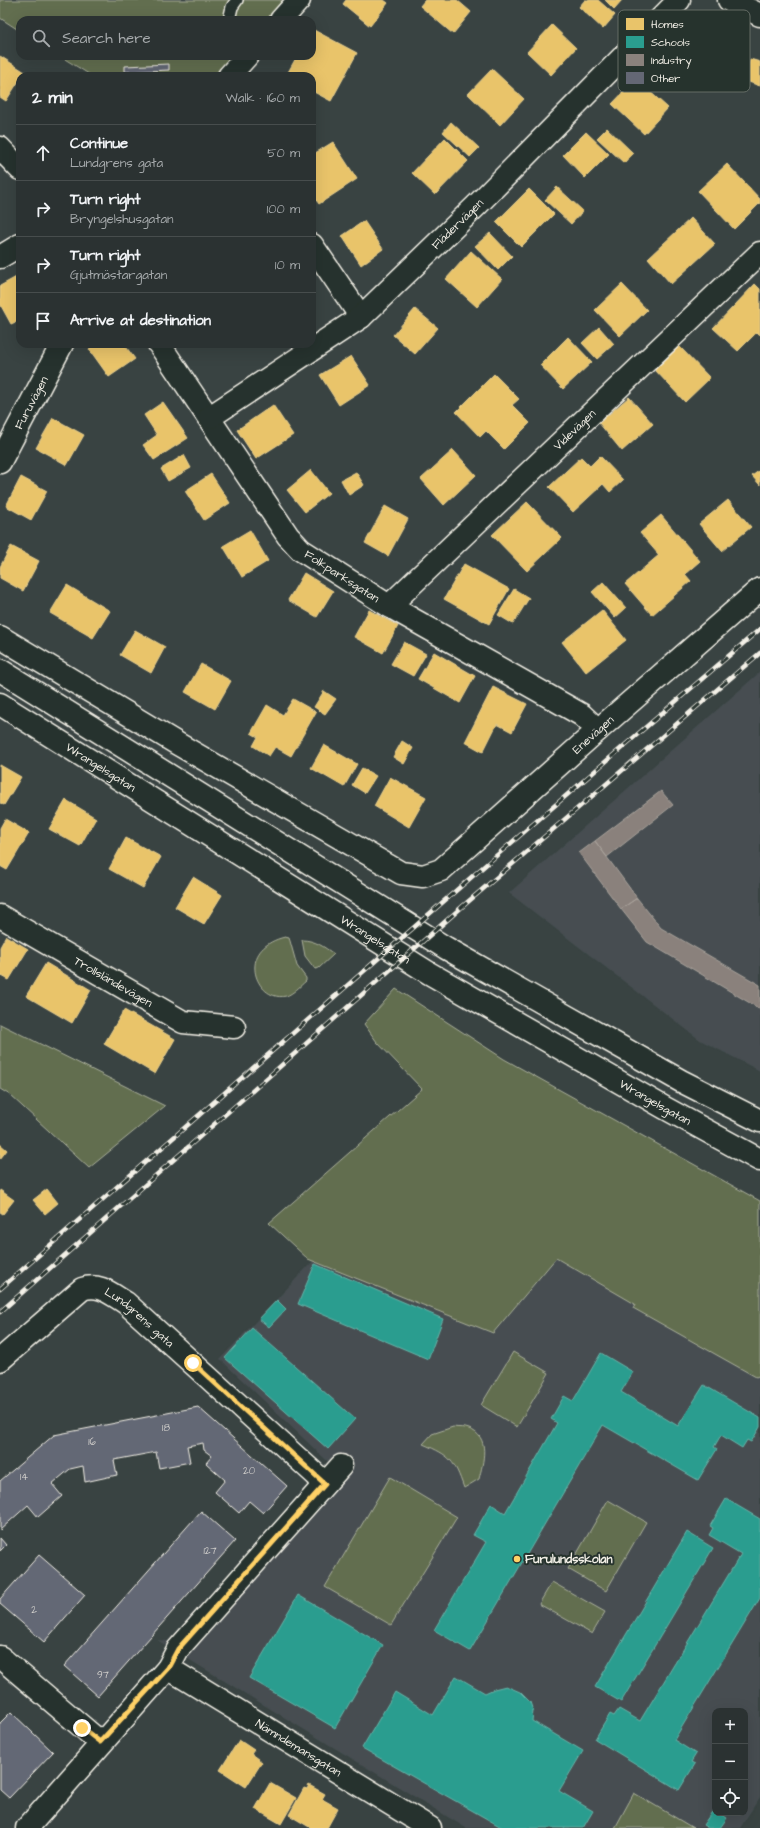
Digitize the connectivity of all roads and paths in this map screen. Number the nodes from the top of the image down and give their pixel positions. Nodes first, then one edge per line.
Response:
1 (237, 0) edge
2 (299, 0) edge
3 (679, 0) edge
4 (729, 0) edge
5 (669, 10) edge
6 (748, 10) edge
7 (750, 11) edge
8 (231, 16) edge
9 (285, 16) edge
10 (760, 16) edge
11 (244, 60) edge
12 (618, 62) edge
13 (233, 72) edge
14 (0, 148) edge
15 (16, 165) edge
16 (16, 247) edge
17 (316, 251) edge
18 (760, 253) edge
19 (0, 257) edge
20 (361, 317) junction
21 (316, 347) edge
22 (60, 348) edge
23 (162, 348) edge
24 (314, 348) edge
25 (210, 417) junction
26 (0, 462) edge
27 (760, 589) edge
28 (389, 606) junction
29 (0, 637) edge
30 (0, 670) edge
31 (0, 704) edge
32 (598, 730) junction
33 (0, 916) edge
34 (234, 1027) dead end
35 (760, 1121) edge
36 (760, 1160) edge
37 (0, 1360) edge
38 (340, 1466) dead end
39 (325, 1484) junction
40 (0, 1657) edge
41 (168, 1668) junction
42 (100, 1742) junction
43 (27, 1828) edge
44 (430, 1828) edge

1 - 8 lane
2 - 9 street
3 - 5 street, Flädervägen
4 - 6 street
7 - 10 street
11 - 13 street
12 - 20 street, Flädervägen
14 - 15 street
16 - 19 street
17 - 20 street
18 - 28 street, Videvägen
20 - 21 street, Flädervägen
22 - 26 street, Furuvägen
23 - 25 street, Folkparksgatan
24 - 25 street, Flädervägen
25 - 28 street, Folkparksgatan
27 - 32 street, Enevägen
28 - 32 street, Folkparksgatan
29 - 32 street, Enevägen
30 - 35 street
31 - 36 street, Wrangelsgatan
33 - 34 street, Trollsländevägen
37 - 39 street, Lundgrens gata
38 - 39 street
39 - 41 street
40 - 42 street
41 - 42 street
41 - 44 street, Nämndemansgatan
42 - 43 street

